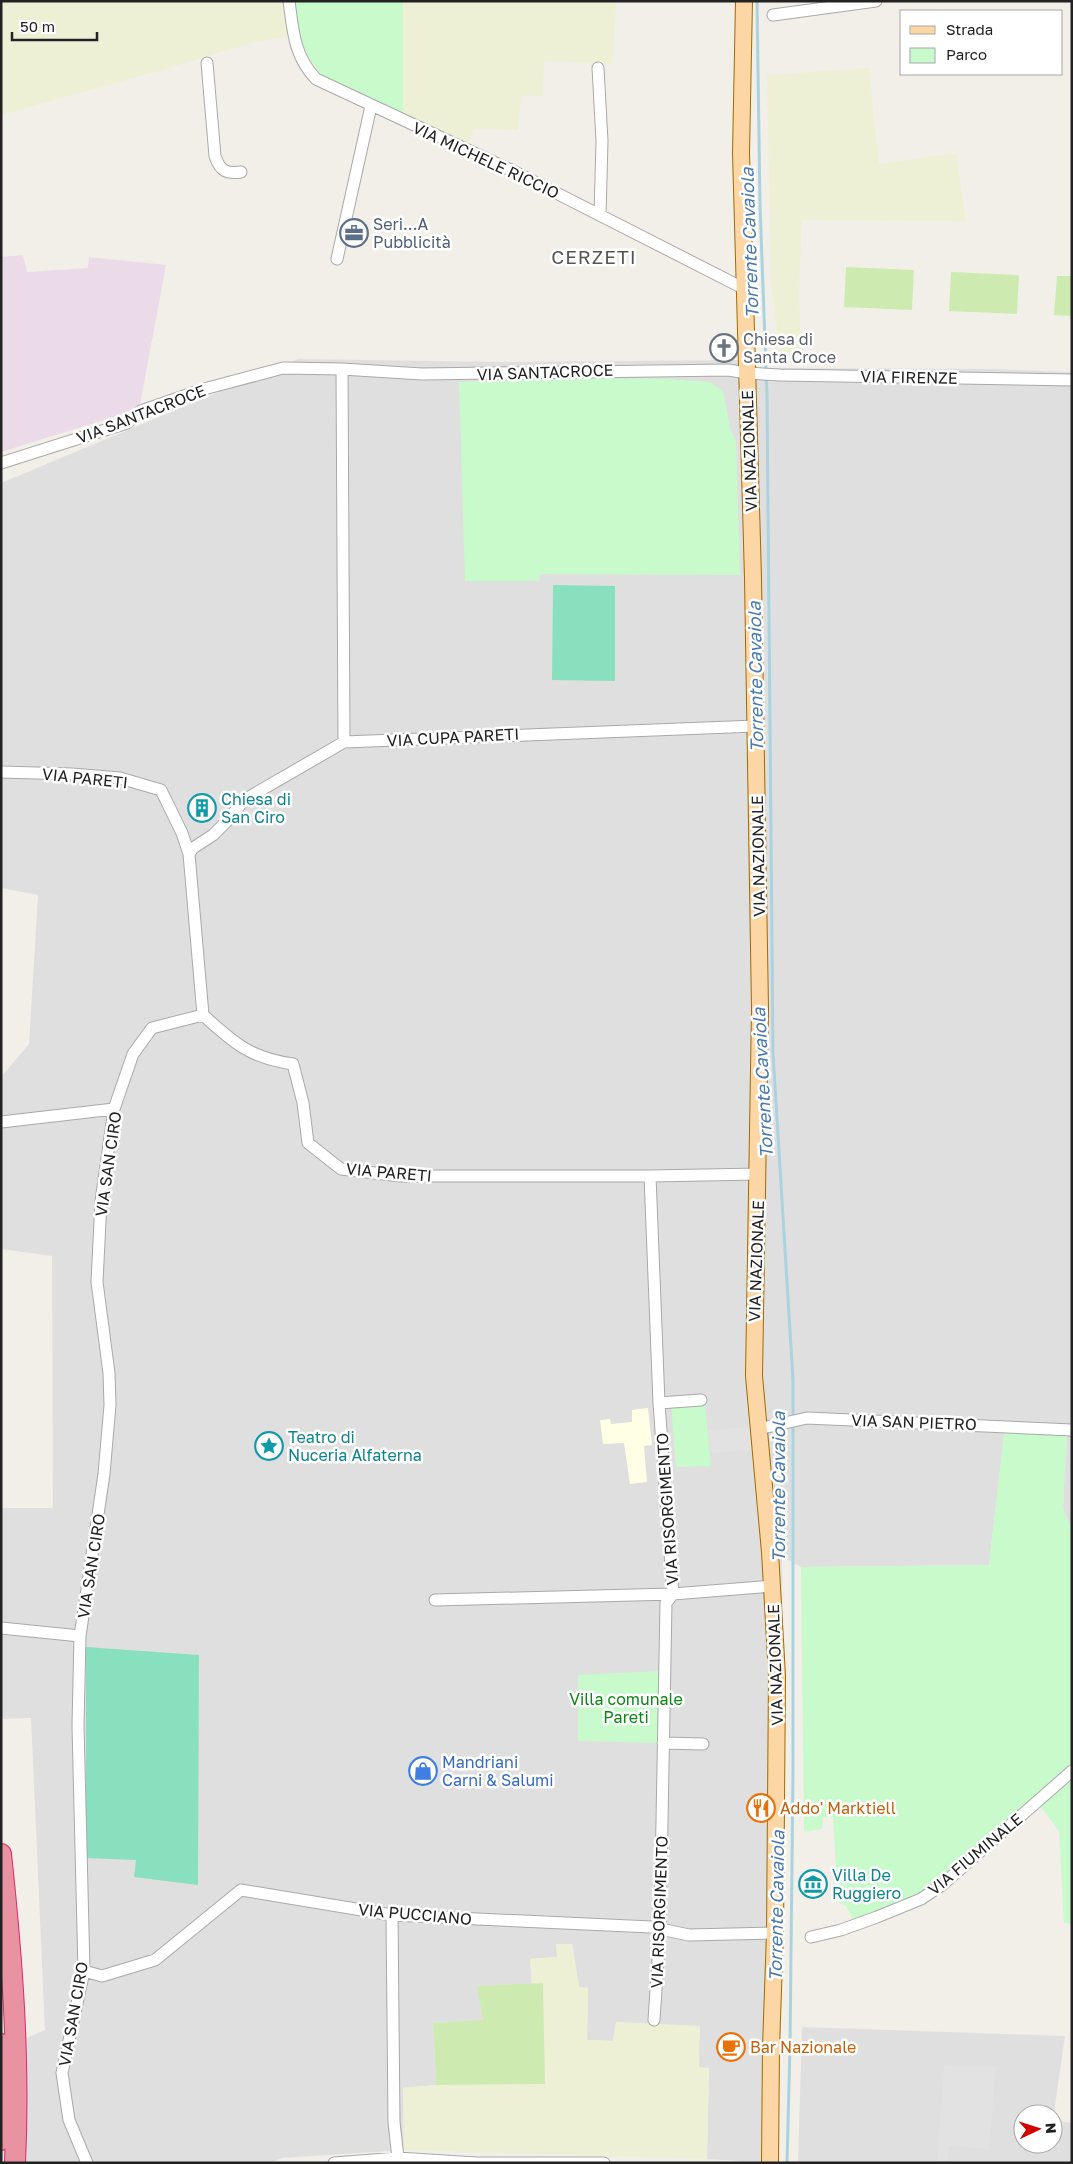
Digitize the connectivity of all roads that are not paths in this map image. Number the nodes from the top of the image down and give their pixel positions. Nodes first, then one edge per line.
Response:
1 (289, 1) edge
2 (744, 1) edge
3 (876, 1) edge
4 (772, 15) dead end
5 (207, 63) dead end
6 (598, 68) dead end
7 (371, 106) junction
8 (241, 172) dead end
9 (600, 215) junction
10 (337, 259) dead end
11 (744, 288) junction
12 (342, 369) junction
13 (749, 369) junction
14 (1072, 380) edge
15 (1, 463) edge
16 (756, 726) junction
17 (344, 742) junction
18 (1, 772) edge
19 (189, 854) junction
20 (204, 1015) junction
21 (114, 1109) junction
22 (1, 1122) edge
23 (758, 1174) junction
24 (650, 1176) junction
25 (701, 1400) dead end
26 (659, 1403) junction
27 (758, 1429) junction
28 (1072, 1430) edge
29 (772, 1586) junction
30 (673, 1594) junction
31 (435, 1600) dead end
32 (1, 1628) edge
33 (80, 1636) junction
34 (663, 1743) junction
35 (703, 1744) dead end
36 (1072, 1771) edge
37 (1, 1854) edge
38 (392, 1915) junction
39 (660, 1930) junction
40 (775, 1933) junction
41 (811, 1937) dead end
42 (84, 1971) junction
43 (654, 2020) dead end
44 (1, 2044) edge
45 (1, 2140) edge
46 (398, 2158) junction
47 (15, 2163) edge
48 (87, 2163) edge
49 (334, 2163) edge
50 (604, 2163) edge
51 (770, 2163) edge

1 - 7 street, VIA MICHELE RICCIO
2 - 11 main road, VIA NAZIONALE
3 - 4 street
5 - 8 street
6 - 9 street
7 - 9 street, VIA MICHELE RICCIO
7 - 10 street
9 - 11 street, VIA MICHELE RICCIO
11 - 13 main road, VIA NAZIONALE
12 - 13 street, VIA SANTACROCE
12 - 15 street, VIA SANTACROCE
12 - 17 street
13 - 14 street, VIA FIRENZE
13 - 16 main road, VIA NAZIONALE
16 - 17 street, VIA CUPA PARETI
16 - 23 main road, VIA NAZIONALE
17 - 19 street, VIA CUPA PARETI
18 - 19 street, VIA PARETI
19 - 20 street, VIA PARETI
20 - 21 street, VIA SAN CIRO
20 - 24 street, VIA PARETI
21 - 22 street
21 - 33 street, VIA SAN CIRO
23 - 24 street, VIA PARETI
23 - 27 main road, VIA NAZIONALE
24 - 26 street, VIA RISORGIMENTO
25 - 26 street
26 - 30 street, VIA RISORGIMENTO
27 - 28 street, VIA SAN PIETRO
27 - 29 main road, VIA NAZIONALE
29 - 30 street
29 - 40 main road, VIA NAZIONALE
30 - 31 street
30 - 34 street, VIA RISORGIMENTO
32 - 33 street
33 - 42 street, VIA SAN CIRO
34 - 35 street
34 - 39 street, VIA RISORGIMENTO
36 - 41 street, VIA FIUMINALE
37 - 47 highway
38 - 39 street, VIA PUCCIANO
38 - 42 street, VIA PUCCIANO
38 - 46 street
39 - 40 street, VIA PUCCIANO
39 - 43 street, VIA RISORGIMENTO
40 - 51 main road, VIA NAZIONALE
42 - 48 street, VIA SAN CIRO
44 - 45 highway
46 - 49 street
46 - 50 street

